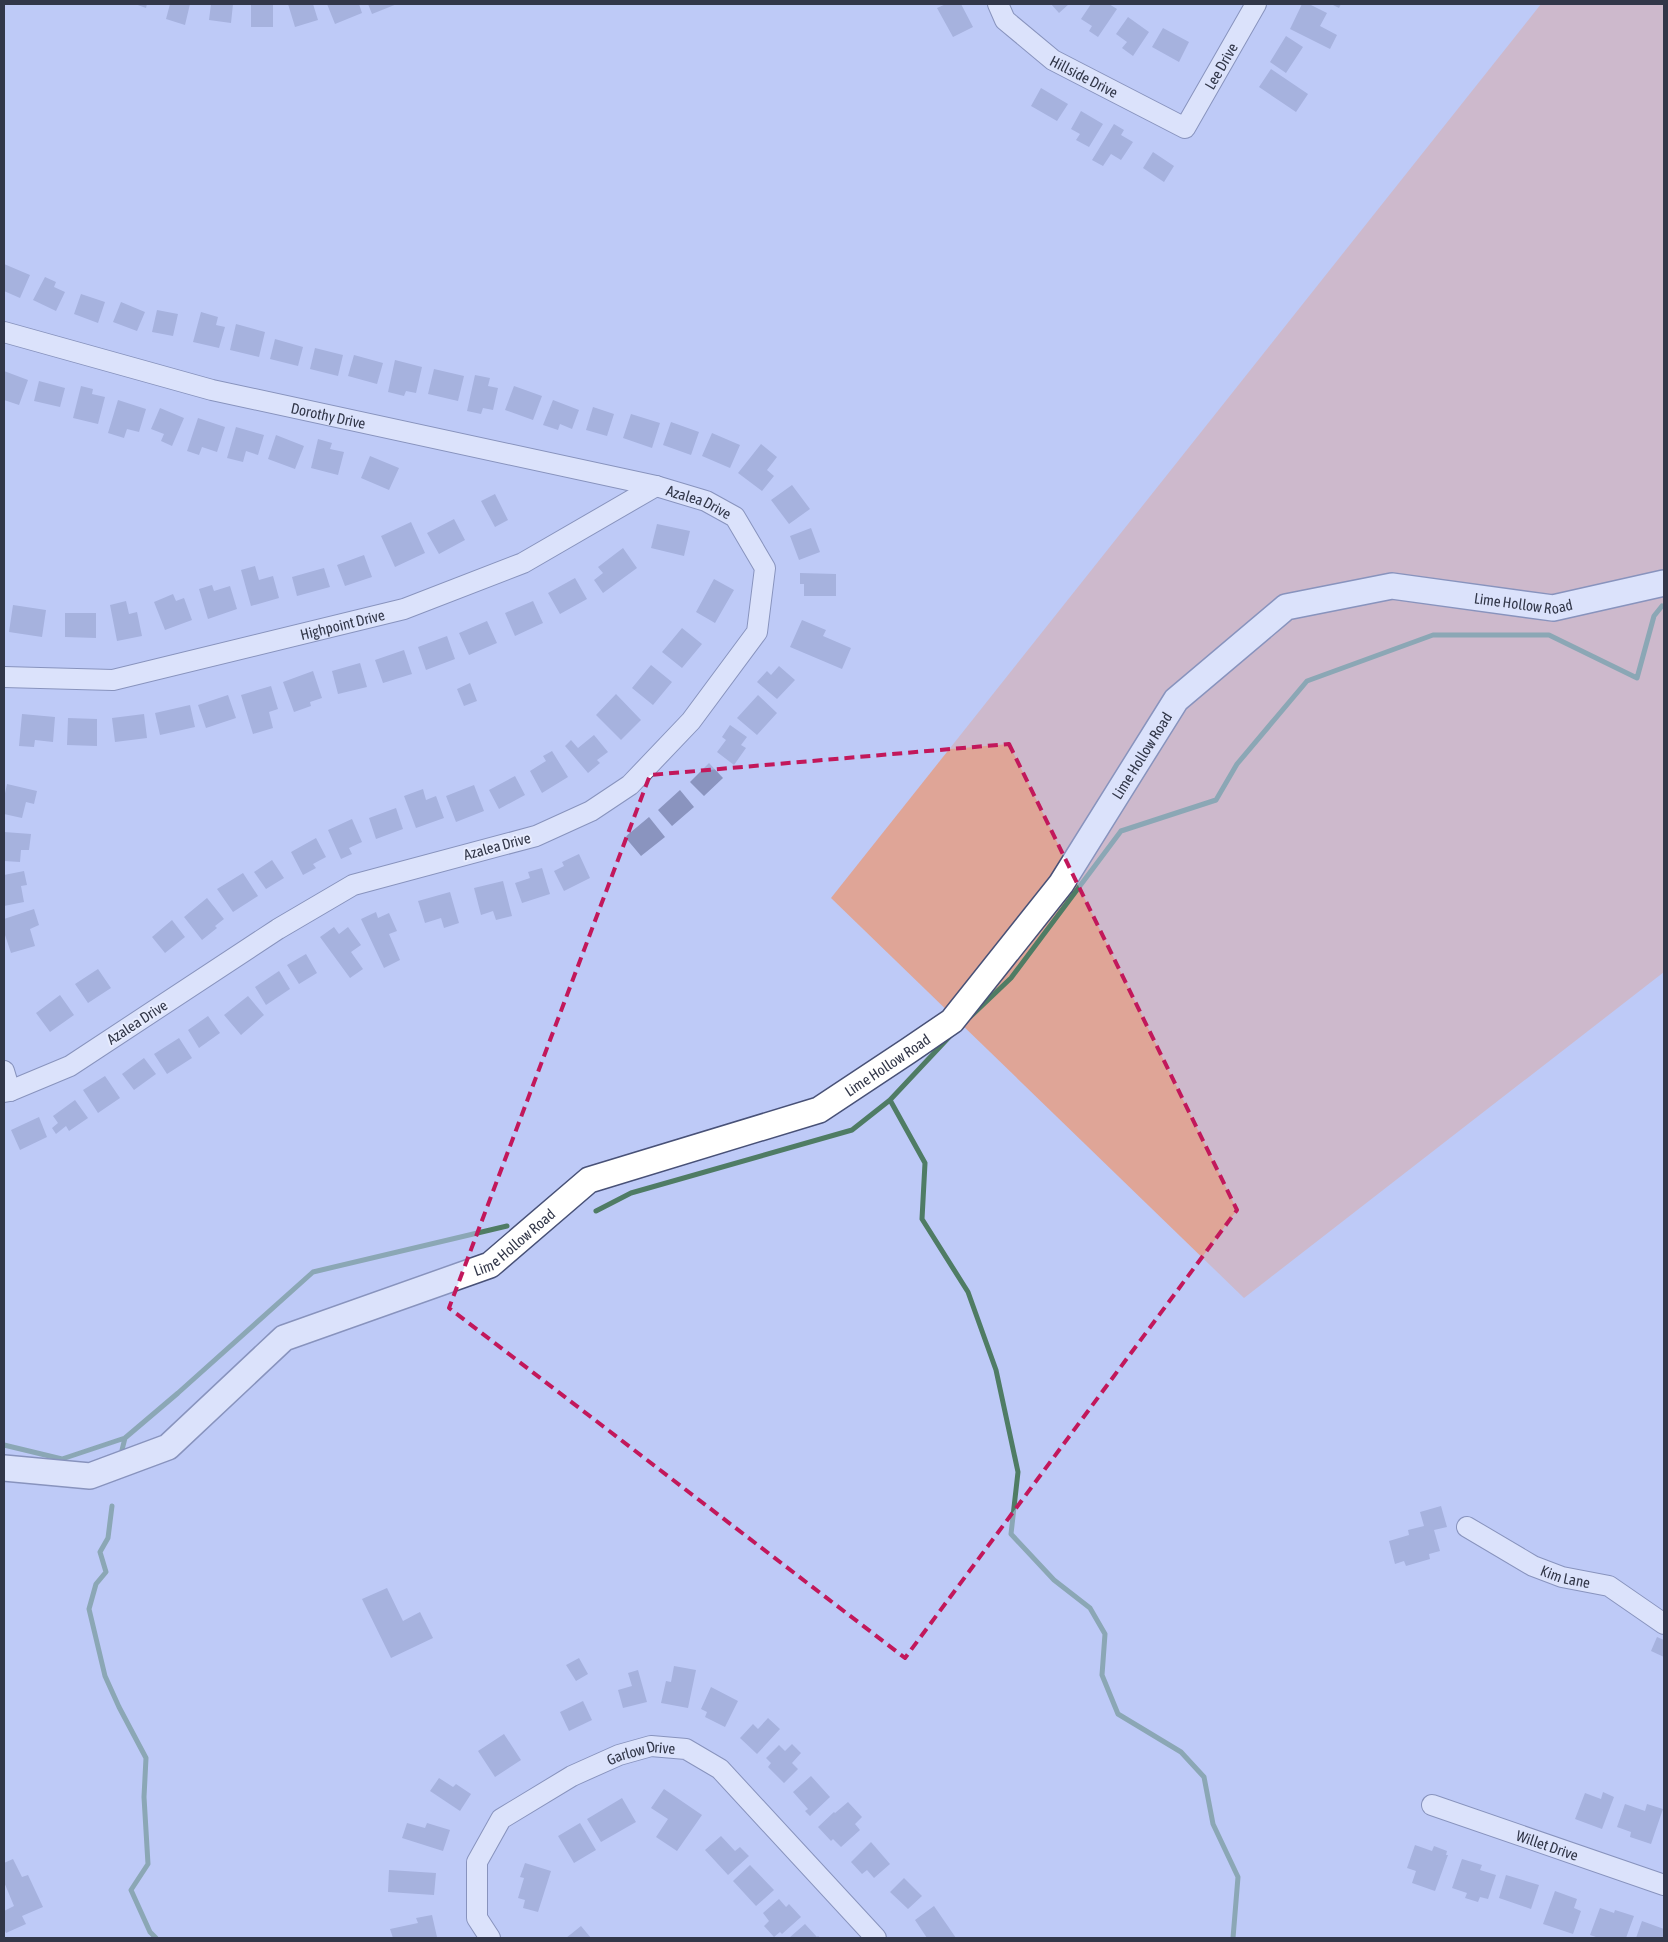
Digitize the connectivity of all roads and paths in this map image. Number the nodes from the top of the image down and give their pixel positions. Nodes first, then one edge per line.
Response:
1 (998, 4) edge
2 (1256, 4) edge
3 (1186, 128) joint
4 (4, 332) edge
5 (656, 486) junction
6 (1664, 583) edge
7 (4, 677) edge
8 (4, 1071) edge
9 (7, 1091) edge
10 (4, 1468) edge
11 (1467, 1527) dead end
12 (1664, 1624) edge
13 (1432, 1805) dead end
14 (1664, 1885) edge
15 (490, 1938) edge
16 (876, 1938) edge

1 - 3 street, Hillside Drive
2 - 3 street, Lee Drive
4 - 5 street, Dorothy Drive
5 - 7 street, Highpoint Drive
5 - 9 street, Azalea Drive
6 - 10 street, Lime Hollow Road
8 - 9 street
11 - 12 street, Kim Lane
13 - 14 street, Willet Drive
15 - 16 street, Garlow Drive

